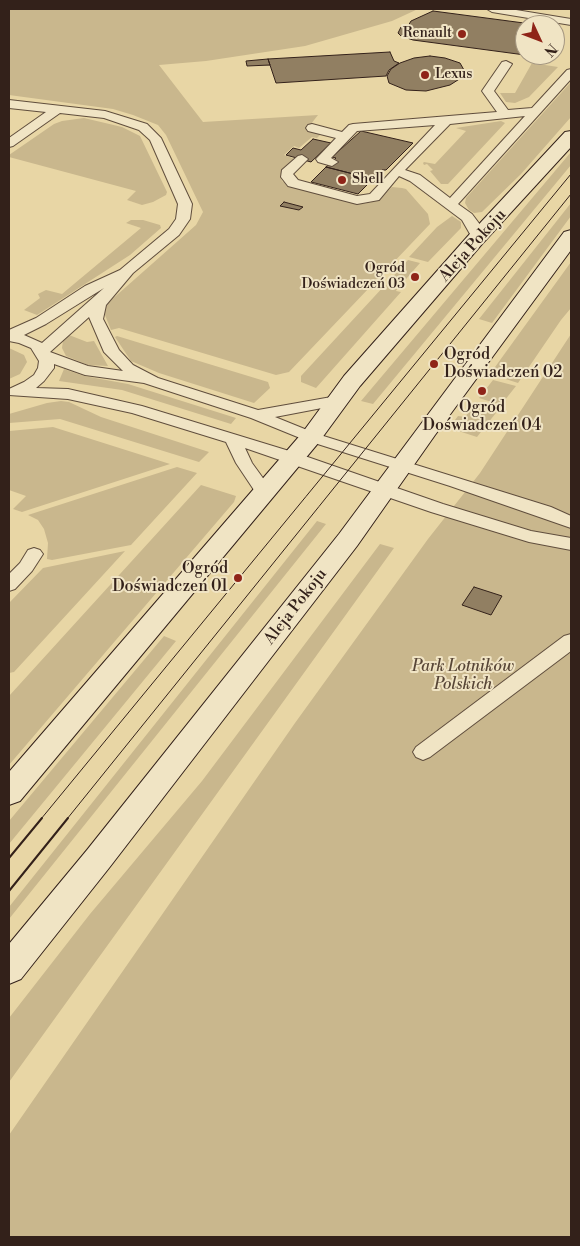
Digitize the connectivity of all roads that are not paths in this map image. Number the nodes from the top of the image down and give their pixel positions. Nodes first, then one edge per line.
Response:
1 (492, 9) edge
2 (571, 22) edge
3 (506, 64) dead end
4 (571, 72) edge
5 (9, 104) edge
6 (58, 109) junction
7 (535, 111) junction
8 (505, 114) junction
9 (446, 122) junction
10 (317, 125) dead end
11 (348, 132) junction
12 (571, 136) edge
13 (322, 141) dead end
14 (9, 143) edge
15 (302, 160) dead end
16 (332, 162) dead end
17 (397, 172) junction
18 (378, 174) dead end
19 (451, 204) junction
20 (571, 236) edge
21 (475, 240) junction
22 (128, 270) junction
23 (105, 296) junction
24 (9, 337) edge
25 (44, 353) junction
26 (152, 381) junction
27 (12, 393) edge
28 (337, 401) junction
29 (257, 415) junction
30 (312, 437) junction
31 (233, 440) junction
32 (293, 458) junction
33 (393, 477) junction
34 (264, 492) junction
35 (571, 522) edge
36 (571, 544) edge
37 (34, 554) dead end
38 (9, 585) edge
39 (571, 642) edge
40 (423, 752) dead end
41 (9, 793) edge
42 (9, 969) edge

1 - 2 lane
3 - 8 lane
4 - 7 lane
5 - 6 lane
6 - 14 lane
6 - 22 lane
7 - 8 lane
7 - 19 lane
8 - 9 lane
9 - 11 lane
9 - 17 lane
10 - 11 lane
11 - 13 lane
11 - 16 lane
12 - 21 main road, Aleja Pokoju
15 - 17 lane
17 - 18 lane
17 - 19 lane
19 - 21 lane
20 - 33 main road, Aleja Pokoju
21 - 28 main road, Aleja Pokoju
22 - 23 lane
22 - 24 lane
23 - 25 lane
23 - 26 lane
24 - 25 lane
25 - 26 lane
25 - 27 lane
26 - 29 lane
27 - 31 lane
28 - 29 lane
28 - 30 main road, Aleja Pokoju
29 - 30 lane
30 - 32 main road, Aleja Pokoju
30 - 33 lane
31 - 32 lane
31 - 34 lane
32 - 33 lane
32 - 34 main road, Aleja Pokoju
33 - 35 lane
33 - 36 lane
33 - 42 main road, Aleja Pokoju
34 - 41 main road, Aleja Pokoju
37 - 38 lane
39 - 40 lane

